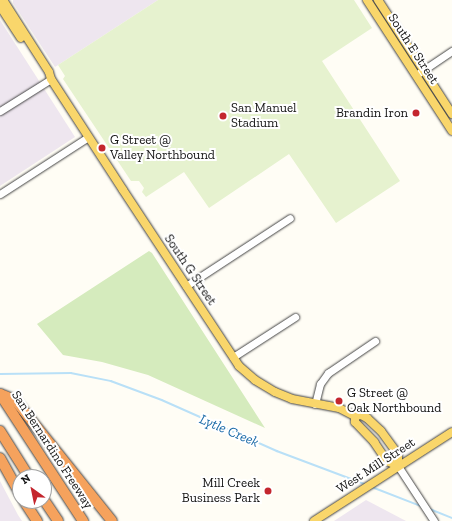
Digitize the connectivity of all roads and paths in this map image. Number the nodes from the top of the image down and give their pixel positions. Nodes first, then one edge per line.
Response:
1 (3, 0) edge
2 (367, 0) edge
3 (378, 0) edge
4 (0, 6) edge
5 (452, 51) edge
6 (424, 70) junction
7 (415, 75) junction
8 (50, 79) junction
9 (0, 111) edge
10 (452, 114) edge
11 (452, 131) edge
12 (88, 137) junction
13 (0, 194) edge
14 (290, 218) dead end
15 (186, 286) junction
16 (295, 317) dead end
17 (375, 341) dead end
18 (232, 357) junction
19 (0, 394) edge
20 (315, 404) junction
21 (355, 416) junction
22 (0, 432) edge
23 (452, 432) edge
24 (0, 458) edge
25 (398, 466) junction
26 (24, 469) edge
27 (12, 480) edge
28 (29, 509) edge
29 (50, 509) edge
30 (37, 521) edge
31 (58, 521) edge
32 (83, 521) edge
33 (112, 521) edge
34 (314, 521) edge
35 (434, 521) edge

1 - 8 main road, South G Street
2 - 7 main road, South E Street
3 - 6 main road, South E Street
4 - 8 main road, South G Street
5 - 6 street
6 - 7 street
6 - 10 main road, South E Street
7 - 11 main road, South E Street
8 - 9 street
8 - 12 main road, South G Street
12 - 13 street
12 - 15 main road, South G Street
14 - 15 street
15 - 18 main road, South G Street
16 - 18 street
17 - 20 street
18 - 20 main road, South G Street
19 - 32 highway, San Bernardino Freeway
19 - 33 highway
20 - 21 main road, South G Street
21 - 25 main road, South G Street
21 - 25 main road, South G Street
22 - 26 highway
23 - 25 main road, West Mill Street
24 - 27 highway
25 - 34 main road, West Mill Street
25 - 35 street, South G Street
28 - 30 highway
29 - 31 highway

